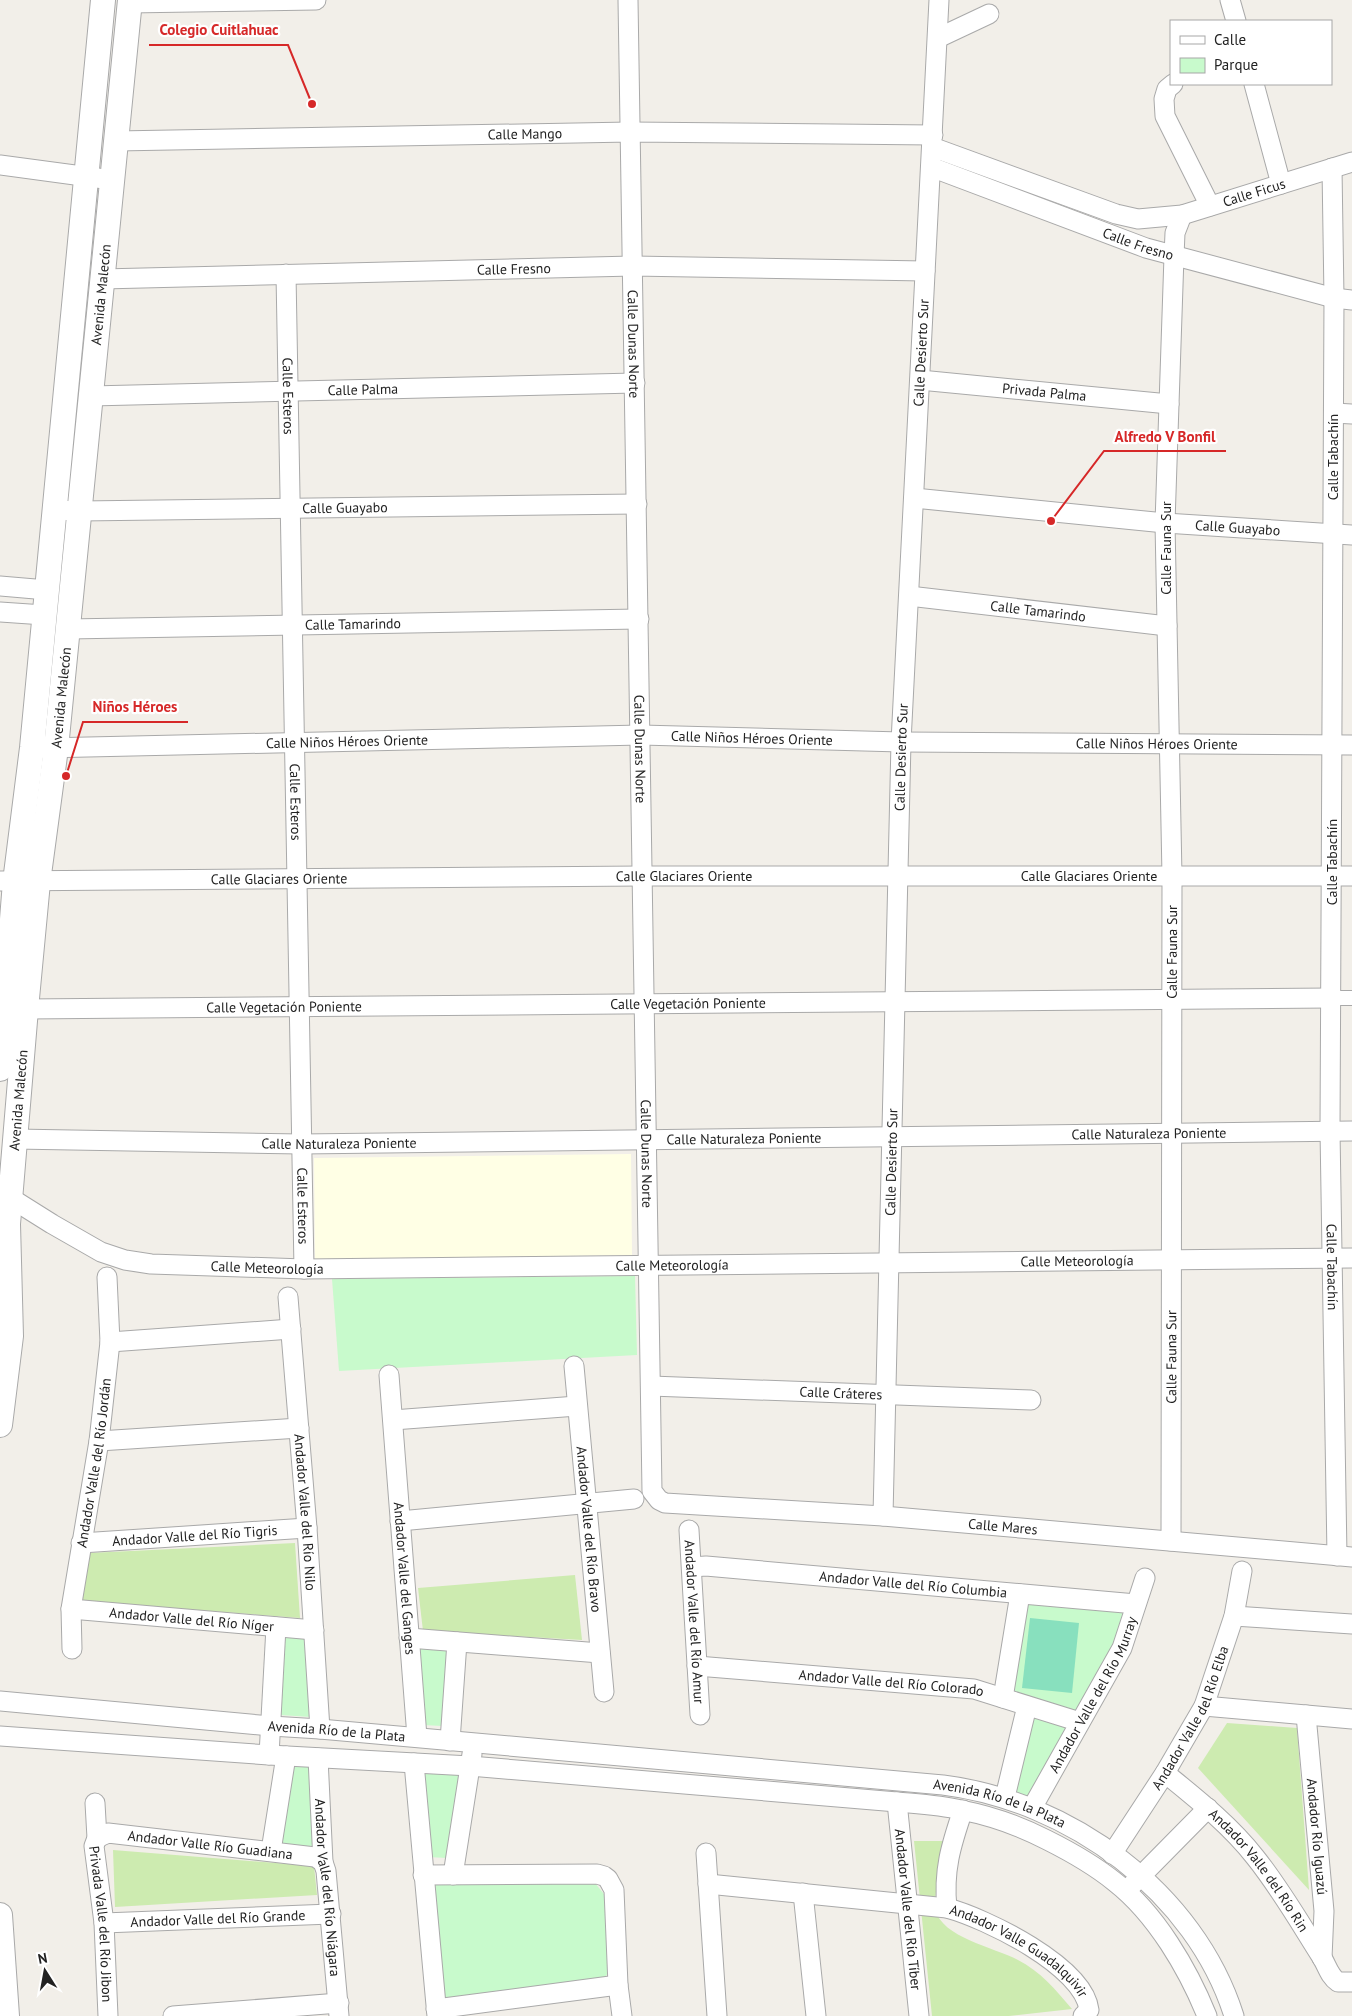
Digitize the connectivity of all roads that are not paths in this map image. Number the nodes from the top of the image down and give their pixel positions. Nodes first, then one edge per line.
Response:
1 (103, 0) edge
2 (316, 0) edge
3 (628, 0) edge
4 (939, 0) edge
5 (1230, 0) edge
6 (130, 2) edge
7 (989, 14) dead end
8 (1236, 20) edge
9 (938, 38) junction
10 (1172, 85) edge
11 (1254, 85) edge
12 (630, 132) junction
13 (116, 141) junction
14 (932, 141) junction
15 (1352, 162) edge
16 (0, 165) edge
17 (931, 166) junction
18 (1332, 168) junction
19 (86, 177) junction
20 (112, 180) junction
21 (1281, 184) junction
22 (1210, 206) junction
23 (1182, 215) junction
24 (1154, 219) joint
25 (1174, 256) junction
26 (633, 266) junction
27 (925, 271) junction
28 (286, 274) junction
29 (102, 279) junction
30 (1343, 299) edge
31 (920, 380) junction
32 (635, 383) junction
33 (288, 391) junction
34 (91, 396) junction
35 (1169, 404) junction
36 (1343, 414) edge
37 (914, 498) junction
38 (637, 504) junction
39 (290, 508) junction
40 (54, 510) junction
41 (80, 512) junction
42 (1165, 523) junction
43 (1333, 535) junction
44 (1352, 535) edge
45 (0, 586) edge
46 (47, 590) junction
47 (909, 596) junction
48 (0, 612) edge
49 (44, 615) junction
50 (639, 618) junction
51 (292, 624) junction
52 (1167, 626) junction
53 (68, 629) junction
54 (641, 735) junction
55 (901, 742) junction
56 (294, 743) junction
57 (1169, 743) junction
58 (1332, 745) junction
59 (1352, 745) edge
60 (32, 748) junction
61 (56, 748) junction
62 (644, 876) junction
63 (898, 876) junction
64 (1172, 876) junction
65 (1332, 876) junction
66 (1352, 876) edge
67 (296, 879) junction
68 (17, 882) edge
69 (1331, 998) junction
70 (1352, 998) edge
71 (1171, 1000) junction
72 (895, 1002) junction
73 (646, 1004) junction
74 (299, 1007) junction
75 (26, 1009) junction
76 (5, 1067) edge
77 (1330, 1131) junction
78 (1352, 1131) edge
79 (1171, 1133) junction
80 (892, 1137) junction
81 (15, 1139) junction
82 (648, 1140) junction
83 (301, 1144) junction
84 (9, 1197) junction
85 (1352, 1258) edge
86 (1332, 1259) junction
87 (1171, 1260) junction
88 (888, 1263) junction
89 (650, 1265) junction
90 (304, 1269) junction
91 (107, 1277) dead end
92 (288, 1298) dead end
93 (291, 1329) junction
94 (110, 1342) junction
95 (574, 1366) dead end
96 (389, 1375) dead end
97 (651, 1386) junction
98 (885, 1396) junction
99 (1031, 1400) dead end
100 (577, 1406) junction
101 (392, 1420) junction
102 (0, 1425) edge
103 (299, 1428) junction
104 (99, 1441) junction
105 (655, 1496) joint
106 (634, 1499) dead end
107 (586, 1503) junction
108 (884, 1516) junction
109 (400, 1521) junction
110 (307, 1528) junction
111 (689, 1530) dead end
112 (1172, 1541) junction
113 (81, 1542) junction
114 (1345, 1556) edge
115 (692, 1567) junction
116 (1242, 1571) dead end
117 (1145, 1578) dead end
118 (1020, 1594) junction
119 (1136, 1604) junction
120 (71, 1609) junction
121 (1234, 1616) junction
122 (1352, 1624) edge
123 (276, 1627) junction
124 (314, 1630) junction
125 (409, 1638) junction
126 (458, 1642) junction
127 (72, 1649) dead end
128 (600, 1654) junction
129 (697, 1666) junction
130 (604, 1692) dead end
131 (1003, 1698) junction
132 (0, 1701) edge
133 (1027, 1706) junction
134 (1204, 1706) junction
135 (700, 1715) dead end
136 (1306, 1715) junction
137 (1352, 1719) edge
138 (1080, 1722) junction
139 (271, 1726) junction
140 (320, 1729) junction
141 (0, 1736) edge
142 (417, 1738) junction
143 (450, 1740) junction
144 (473, 1742) junction
145 (277, 1755) junction
146 (318, 1758) junction
147 (672, 1760) junction
148 (414, 1763) junction
149 (470, 1766) junction
150 (1165, 1773) junction
151 (670, 1783) junction
152 (999, 1795) junction
153 (897, 1802) junction
154 (94, 1804) dead end
155 (1032, 1808) junction
156 (1208, 1808) junction
157 (962, 1810) junction
158 (985, 1816) junction
159 (1058, 1821) junction
160 (97, 1838) junction
161 (1047, 1840) junction
162 (271, 1851) junction
163 (706, 1853) dead end
164 (1112, 1854) junction
165 (323, 1862) junction
166 (423, 1875) junction
167 (453, 1875) junction
168 (1142, 1876) junction
169 (708, 1884) junction
170 (1126, 1892) junction
171 (803, 1893) junction
172 (908, 1903) junction
173 (947, 1908) junction
174 (331, 1914) junction
175 (0, 1915) edge
176 (104, 1924) junction
177 (1322, 1958) junction
178 (2, 1972) edge
179 (1345, 1982) edge
180 (618, 1985) junction
181 (339, 2010) edge
182 (436, 2013) edge
183 (1086, 2013) edge
184 (7, 2016) edge
185 (108, 2016) edge
186 (172, 2016) edge
187 (622, 2016) edge
188 (717, 2016) edge
189 (816, 2016) edge
190 (919, 2016) edge
191 (1207, 2016) edge
192 (1234, 2016) edge

1 - 19 street, Avenida Malecón
2 - 6 street
3 - 12 street, Calle Dunas Norte
4 - 9 street, Calle Desierto Sur
5 - 8 street
6 - 13 street, Avenida Malecón
7 - 9 street
9 - 14 street, Calle Desierto Sur
10 - 22 street
11 - 21 street
12 - 13 street, Calle Mango
12 - 14 street, Calle Mango
12 - 26 street, Calle Dunas Norte
13 - 20 street, Avenida Malecón
14 - 17 street, Calle Desierto Sur
14 - 24 street, Calle Fresno
15 - 18 street, Calle Ficus
16 - 19 street
17 - 25 street, Calle Fresno
17 - 27 street, Calle Desierto Sur
18 - 21 street, Calle Ficus
18 - 30 street, Calle Tabachín
19 - 20 street
19 - 40 street, Avenida Malecón
20 - 29 street, Avenida Malecón
21 - 22 street, Calle Ficus
22 - 23 street, Calle Ficus
23 - 24 street, Calle Ficus
23 - 25 street, Calle Fauna Sur
25 - 30 street, Calle Fresno
25 - 35 street, Calle Fauna Sur
26 - 27 street, Calle Fresno
26 - 28 street, Calle Fresno
26 - 32 street, Calle Dunas Norte
27 - 31 street, Calle Desierto Sur
28 - 29 street, Calle Fresno
28 - 33 street, Calle Esteros
29 - 34 street, Avenida Malecón
30 - 36 street, Calle Tabachín
31 - 35 street, Privada Palma
31 - 37 street, Calle Desierto Sur
32 - 33 street, Calle Palma
32 - 38 street, Calle Dunas Norte
33 - 34 street, Calle Palma
33 - 39 street, Calle Esteros
34 - 41 street, Avenida Malecón
35 - 42 street, Calle Fauna Sur
36 - 43 street, Calle Tabachín
37 - 42 street, Calle Guayabo
37 - 47 street, Calle Desierto Sur
38 - 39 street, Calle Guayabo
38 - 50 street, Calle Dunas Norte
39 - 41 street, Calle Guayabo
39 - 51 street, Calle Esteros
40 - 41 street, Calle Guayabo
40 - 46 street, Avenida Malecón
41 - 53 street, Avenida Malecón
42 - 43 street, Calle Guayabo
42 - 52 street, Calle Fauna Sur
43 - 44 street, Calle Guayabo
43 - 58 street, Calle Tabachín
45 - 46 street
46 - 49 street, Avenida Malecón
47 - 52 street, Calle Tamarindo
47 - 55 street, Calle Desierto Sur
48 - 49 street
49 - 60 street, Avenida Malecón
50 - 51 street, Calle Tamarindo
50 - 54 street, Calle Dunas Norte
51 - 53 street, Calle Tamarindo
51 - 56 street, Calle Esteros
52 - 57 street, Calle Fauna Sur
53 - 61 street, Avenida Malecón
54 - 55 street, Calle Niños Héroes Oriente
54 - 56 street, Calle Niños Héroes Oriente
54 - 62 street, Calle Dunas Norte
55 - 57 street, Calle Niños Héroes Oriente
55 - 63 street, Calle Desierto Sur
56 - 61 street, Calle Niños Héroes Oriente
56 - 67 street, Calle Esteros
57 - 58 street, Calle Niños Héroes Oriente
57 - 64 street, Calle Fauna Sur
58 - 59 street, Calle Niños Héroes Oriente
58 - 65 street, Calle Tabachín
60 - 61 street, Calle Niños Héroes Oriente
60 - 68 street, Avenida Malecón
61 - 68 street, Avenida Malecón
62 - 63 street, Calle Glaciares Oriente
62 - 67 street, Calle Glaciares Oriente
62 - 73 street, Calle Dunas Norte
63 - 64 street, Calle Glaciares Oriente
63 - 72 street, Calle Desierto Sur
64 - 65 street, Calle Glaciares Oriente
64 - 71 street, Calle Fauna Sur
65 - 66 street, Calle Glaciares Oriente
65 - 69 street, Calle Tabachín
67 - 68 street, Calle Glaciares Oriente
67 - 74 street, Calle Esteros
68 - 75 street, Avenida Malecón
68 - 76 street, Avenida Malecón
69 - 70 street, Calle Vegetación Poniente
69 - 71 street, Calle Vegetación Poniente
69 - 77 street, Calle Tabachín
71 - 72 street, Calle Vegetación Poniente
71 - 79 street, Calle Fauna Sur
72 - 73 street, Calle Vegetación Poniente
72 - 80 street, Calle Desierto Sur
73 - 74 street, Calle Vegetación Poniente
73 - 82 street, Calle Dunas Norte
74 - 75 street, Calle Vegetación Poniente
74 - 83 street, Calle Esteros
75 - 76 street, Avenida Malecón
76 - 81 street, Avenida Malecón
77 - 78 street, Calle Naturaleza Poniente
77 - 79 street, Calle Naturaleza Poniente
77 - 86 street, Calle Tabachín
79 - 80 street, Calle Naturaleza Poniente
79 - 87 street, Calle Fauna Sur
80 - 82 street, Calle Naturaleza Poniente
80 - 88 street, Calle Desierto Sur
81 - 83 street, Calle Naturaleza Poniente
81 - 84 street, Avenida Malecón
82 - 83 street, Calle Naturaleza Poniente
82 - 89 street, Calle Dunas Norte
83 - 90 street, Calle Esteros
84 - 90 street, Calle Meteorología
84 - 102 street, Avenida Malecón
85 - 86 street, Calle Meteorología
86 - 87 street, Calle Meteorología
86 - 114 street, Calle Tabachín
87 - 88 street, Calle Meteorología
87 - 112 street, Calle Fauna Sur
88 - 89 street, Calle Meteorología
88 - 98 street, Calle Desierto Sur
89 - 90 street, Calle Meteorología
89 - 97 street, Calle Dunas Norte
91 - 94 street, Andador Valle del Río Jordán
92 - 93 street, Andador Valle del Río Nilo
93 - 94 street
93 - 103 street, Andador Valle del Río Nilo
94 - 104 street, Andador Valle del Río Jordán
95 - 100 street, Andador Valle del Río Bravo
96 - 101 street, Andador Valle del Ganges
97 - 98 street, Calle Cráteres
97 - 105 street, Calle Dunas Norte
98 - 99 street, Calle Cráteres
98 - 108 street, Calle Desierto Sur
100 - 101 street
100 - 107 street, Andador Valle del Río Bravo
101 - 109 street, Andador Valle del Ganges
103 - 104 street
103 - 110 street, Andador Valle del Río Nilo
104 - 113 street, Andador Valle del Río Jordán
105 - 108 street, Calle Mares
106 - 107 street
107 - 109 street
107 - 128 street, Andador Valle del Río Bravo
108 - 112 street, Calle Mares
109 - 125 street, Andador Valle del Ganges
110 - 113 street, Andador Valle del Río Tigris
110 - 124 street, Andador Valle del Río Nilo
111 - 115 street, Andador Valle del Río Amur
112 - 114 street, Calle Mares
113 - 120 street, Andador Valle del Río Jordán
115 - 118 street, Andador Valle del Río Columbia
115 - 129 street, Andador Valle del Río Amur
116 - 121 street, Andador Valle del Río Elba
117 - 119 street, Andador Valle del Río Murray
118 - 119 street, Andador Valle del Río Columbia
118 - 131 street
119 - 138 street, Andador Valle del Río Murray
120 - 123 street, Andador Valle del Río Níger
120 - 127 street, Andador Valle del Río Jordán
121 - 122 street
121 - 134 street, Andador Valle del Río Elba
123 - 124 street, Andador Valle del Río Níger
123 - 139 street
124 - 140 street, Andador Valle del Río Nilo
125 - 126 street
125 - 142 street, Andador Valle del Ganges
126 - 128 street
126 - 143 street
128 - 130 street, Andador Valle del Río Bravo
129 - 131 street, Andador Valle del Río Colorado
129 - 135 street, Andador Valle del Río Amur
131 - 133 street, Andador Valle del Río Colorado
132 - 139 street, Avenida Río de la Plata
133 - 138 street, Andador Valle del Río Colorado
133 - 152 street
134 - 136 street
134 - 150 street, Andador Valle del Río Elba
136 - 137 street
136 - 177 street, Andador Río Iguazú
138 - 155 street, Andador Valle del Río Murray
139 - 140 street, Avenida Río de la Plata
139 - 145 street
140 - 142 street, Avenida Río de la Plata
141 - 145 street, Avenida Río de la Plata
142 - 143 street, Avenida Río de la Plata
143 - 144 street, Avenida Río de la Plata
144 - 147 street, Avenida Río de la Plata
144 - 149 street
145 - 146 street, Avenida Río de la Plata
145 - 162 street
146 - 148 street, Avenida Río de la Plata
146 - 165 street, Andador Valle del Río Niágara
147 - 151 street
147 - 152 street, Avenida Río de la Plata
148 - 149 street, Avenida Río de la Plata
148 - 166 street
149 - 151 street, Avenida Río de la Plata
149 - 167 street
150 - 156 street, Andador Valle del Río Rin
150 - 164 street, Andador Valle del Río Elba
151 - 153 street, Avenida Río de la Plata
152 - 155 street, Avenida Río de la Plata
152 - 158 street
153 - 157 street, Avenida Río de la Plata
153 - 172 street, Andador Valle del Río Tíber
154 - 160 street, Privada Valle del Río Jibon
155 - 159 street, Avenida Río de la Plata
156 - 168 street
156 - 177 street, Andador Valle del Río Rin
157 - 158 street, Avenida Río de la Plata
157 - 173 street, Andador Valle Guadalquivir
158 - 161 street, Avenida Río de la Plata
159 - 161 street
159 - 164 street, Avenida Río de la Plata
160 - 162 street, Andador Valle Río Guadiana
160 - 176 street, Privada Valle del Río Jibon
161 - 170 street, Avenida Río de la Plata
162 - 165 street, Andador Valle Río Guadiana
163 - 169 street
164 - 168 street, Avenida Río de la Plata
165 - 174 street, Andador Valle del Río Niágara
166 - 167 street
166 - 182 street
167 - 180 street
168 - 170 street
168 - 192 street, Avenida Río de la Plata
169 - 171 street
169 - 188 street
170 - 191 street, Avenida Río de la Plata
171 - 172 street
171 - 189 street
172 - 173 street
172 - 190 street, Andador Valle del Río Tíber
173 - 183 street, Andador Valle Guadalquivir
174 - 176 street, Andador Valle del Río Grande
174 - 181 street, Andador Valle del Río Niágara
175 - 178 street
176 - 185 street, Privada Valle del Río Jibon
177 - 179 street, Andador Valle del Río Rin
178 - 184 street
180 - 182 street
180 - 187 street
181 - 186 street

